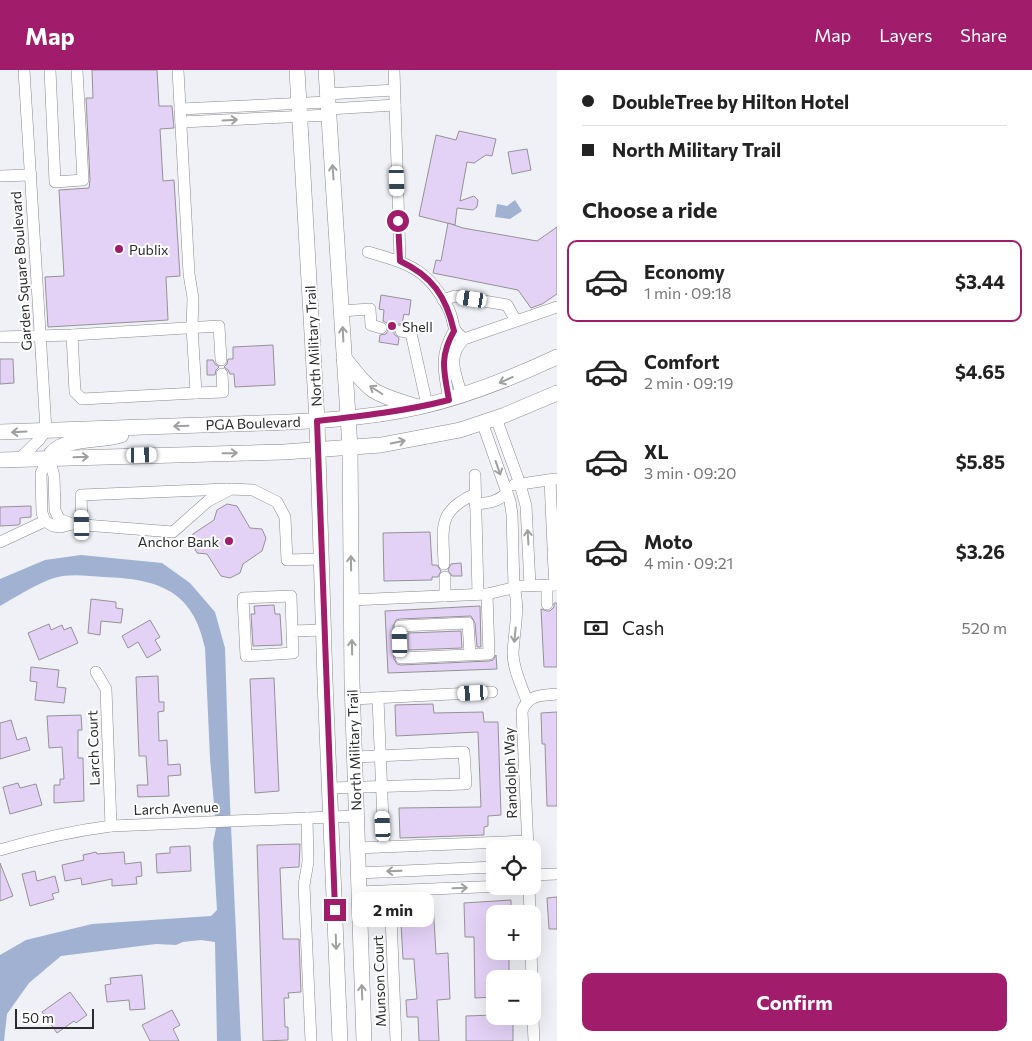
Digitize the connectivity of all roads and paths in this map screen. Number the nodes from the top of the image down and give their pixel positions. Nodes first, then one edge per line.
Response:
1 (24, 70) edge
2 (50, 70) edge
3 (77, 70) edge
4 (178, 70) edge
5 (298, 70) edge
6 (326, 70) edge
7 (394, 70) edge
8 (394, 90) junction
9 (328, 105) junction
10 (395, 105) junction
11 (180, 109) junction
12 (300, 109) junction
13 (181, 122) junction
14 (30, 175) junction
15 (0, 176) edge
16 (368, 252) dead end
17 (400, 261) junction
18 (443, 300) junction
19 (557, 307) edge
20 (341, 311) junction
21 (516, 321) junction
22 (192, 327) junction
23 (381, 328) dead end
24 (401, 331) dead end
25 (454, 331) junction
26 (72, 335) junction
27 (40, 336) junction
28 (0, 337) edge
29 (464, 339) junction
30 (344, 358) junction
31 (557, 358) edge
32 (221, 360) dead end
33 (222, 374) dead end
34 (196, 393) junction
35 (557, 393) edge
36 (456, 398) junction
37 (423, 406) junction
38 (348, 418) junction
39 (489, 420) junction
40 (317, 421) junction
41 (133, 428) junction
42 (46, 430) junction
43 (0, 432) edge
44 (350, 448) junction
45 (318, 451) junction
46 (49, 458) junction
47 (18, 459) junction
48 (0, 460) edge
49 (475, 475) dead end
50 (553, 479) edge
51 (520, 484) junction
52 (231, 488) junction
53 (506, 490) junction
54 (475, 499) junction
55 (45, 520) junction
56 (77, 525) junction
57 (0, 542) edge
58 (321, 559) junction
59 (444, 564) dead end
60 (445, 576) dead end
61 (530, 585) junction
62 (553, 585) edge
63 (514, 587) junction
64 (483, 594) junction
65 (445, 596) junction
66 (351, 600) junction
67 (547, 604) dead end
68 (324, 630) junction
69 (292, 631) junction
70 (470, 655) junction
71 (96, 672) dead end
72 (492, 692) dead end
73 (557, 694) edge
74 (378, 698) junction
75 (353, 699) junction
76 (529, 700) junction
77 (379, 756) junction
78 (354, 757) junction
79 (382, 787) junction
80 (330, 788) junction
81 (355, 788) junction
82 (356, 816) junction
83 (331, 817) junction
84 (307, 818) junction
85 (111, 826) junction
86 (527, 840) edge
87 (486, 845) edge
88 (384, 846) junction
89 (357, 848) junction
90 (0, 850) edge
91 (486, 867) edge
92 (358, 873) junction
93 (557, 874) edge
94 (541, 875) edge
95 (486, 887) edge
96 (390, 891) junction
97 (359, 892) junction
98 (533, 1025) edge
99 (311, 1041) edge
100 (340, 1041) edge
101 (364, 1041) edge
102 (396, 1041) edge
103 (534, 1041) edge

1 - 14 street, Garden Square Boulevard
2 - 3 street
4 - 11 street
5 - 12 main road, North Military Trail
6 - 9 main road, North Military Trail
7 - 8 street
8 - 9 street
8 - 10 street
9 - 10 street
9 - 12 street
20 -> 9 main road, North Military Trail
10 - 17 street
11 - 12 street
11 - 13 street
13 -> 12 street
12 - 40 main road, North Military Trail
13 - 22 street
14 - 15 street
14 - 27 street, Garden Square Boulevard
16 - 17 street
17 - 18 street
18 - 21 street
18 - 25 street
19 - 21 street
20 - 23 street
30 -> 20 main road, North Military Trail
21 - 29 street
22 - 26 street
22 - 32 street
22 - 34 street
24 - 37 street
25 - 29 street
25 - 36 street
26 - 27 street
26 - 34 street
27 - 28 street
27 - 42 street, Garden Square Boulevard
29 - 36 street
37 -> 30 main road
30 - 38 main road, North Military Trail
31 -> 36 main road, PGA Boulevard
33 - 34 street
35 - 39 main road
36 - 37 main road, PGA Boulevard
37 - 38 main road, PGA Boulevard
38 - 40 main road, PGA Boulevard
38 - 44 main road, North Military Trail
44 -> 39 main road
39 - 51 street
39 -> 53 street
40 -> 41 main road, PGA Boulevard
40 - 45 main road, North Military Trail
41 - 42 main road, PGA Boulevard
41 - 46 main road
42 -> 43 main road, PGA Boulevard
42 - 47 street
44 - 45 main road
66 -> 44 main road, North Military Trail
46 -> 45 main road
45 - 58 main road, North Military Trail
46 - 47 main road
46 - 55 street
46 - 56 street
47 - 48 main road
49 - 54 street
50 - 51 street
50 - 62 street
51 - 53 street
61 -> 51 street
52 - 56 street
52 - 56 street
52 - 58 street
53 - 54 street
53 - 63 street
54 - 59 street
54 - 64 street
55 - 56 street
55 - 57 street
58 - 68 main road, North Military Trail
60 - 65 street
61 - 62 street
61 - 63 street
62 - 67 street
63 - 64 street
63 -> 76 street
64 - 65 street
64 - 70 street
65 - 66 street
75 -> 66 main road, North Military Trail
68 - 69 street
68 - 80 main road, North Military Trail
69 - 69 street
70 - 70 street
71 - 85 street, Larch Court
72 - 74 street
73 - 76 street
74 - 75 street
74 - 77 street
75 - 78 main road, North Military Trail
76 - 86 street, Randolph Way
77 - 78 street
77 - 79 street
77 - 79 street
78 - 81 main road, North Military Trail
79 - 81 street
79 - 88 street
80 - 81 street
80 - 83 main road, North Military Trail
81 - 82 main road, North Military Trail
82 - 83 street, Larch Avenue
82 - 89 main road, North Military Trail
83 - 84 street, Larch Avenue
83 -> 100 main road, North Military Trail
84 - 85 street, Larch Avenue
84 - 99 street
85 - 90 street, Larch Avenue
87 - 88 street
88 - 89 street
89 - 92 main road, North Military Trail
91 -> 92 street
92 - 97 main road, North Military Trail
93 - 94 street
96 -> 95 street
96 - 97 street
96 - 102 street, Munson Court
101 -> 97 main road, North Military Trail
98 - 103 street

